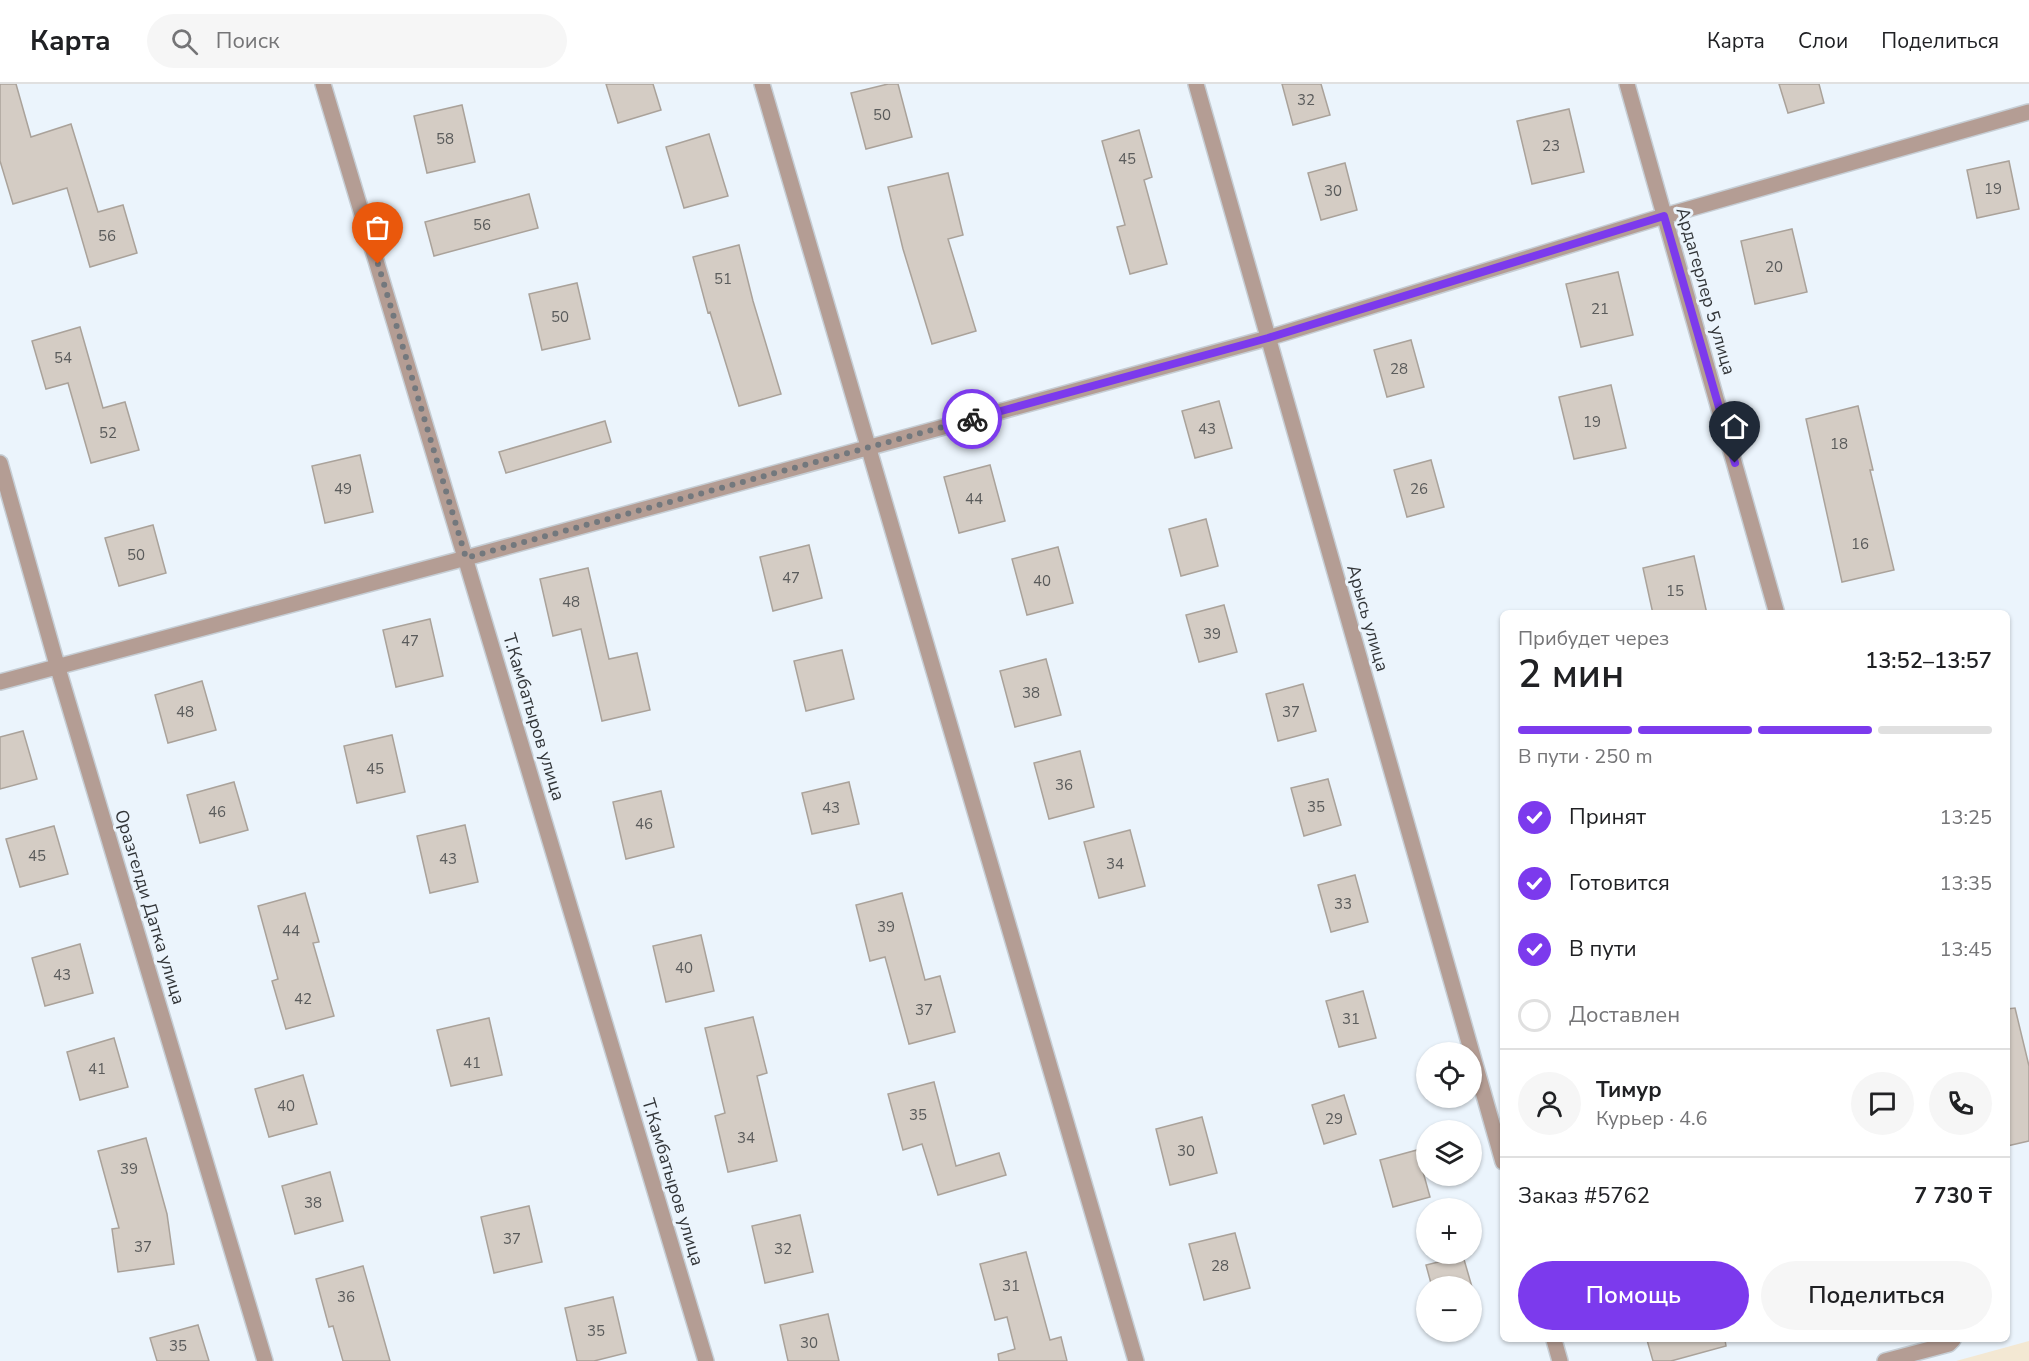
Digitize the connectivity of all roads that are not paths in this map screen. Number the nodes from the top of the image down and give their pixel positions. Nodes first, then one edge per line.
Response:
1 (323, 84) edge
2 (762, 84) edge
3 (1196, 84) edge
4 (1627, 84) edge
5 (2029, 112) edge
6 (1664, 216) junction
7 (1268, 338) junction
8 (869, 447) junction
9 (0, 463) edge
10 (466, 558) junction
11 (1776, 610) edge
12 (57, 665) junction
13 (0, 682) edge
14 (1500, 1151) edge
15 (1555, 1342) edge
16 (1951, 1342) edge
17 (265, 1361) edge
18 (706, 1361) edge
19 (1136, 1361) edge
20 (1560, 1361) edge
21 (1885, 1361) edge

1 - 10 street, Т.Камбатыров улица
2 - 8 street
3 - 7 street, Арысь улица
4 - 6 street, Ардагерлер 5 улица
5 - 6 street
6 - 7 street
6 - 11 street, Ардагерлер 5 улица
7 - 8 street
7 - 14 street, Арысь улица
8 - 10 street
8 - 19 street
9 - 12 street, Оразгелди Датка улица
10 - 12 street
10 - 18 street, Т.Камбатыров улица
12 - 13 street
12 - 17 street, Оразгелди Датка улица
15 - 20 street
16 - 21 street

